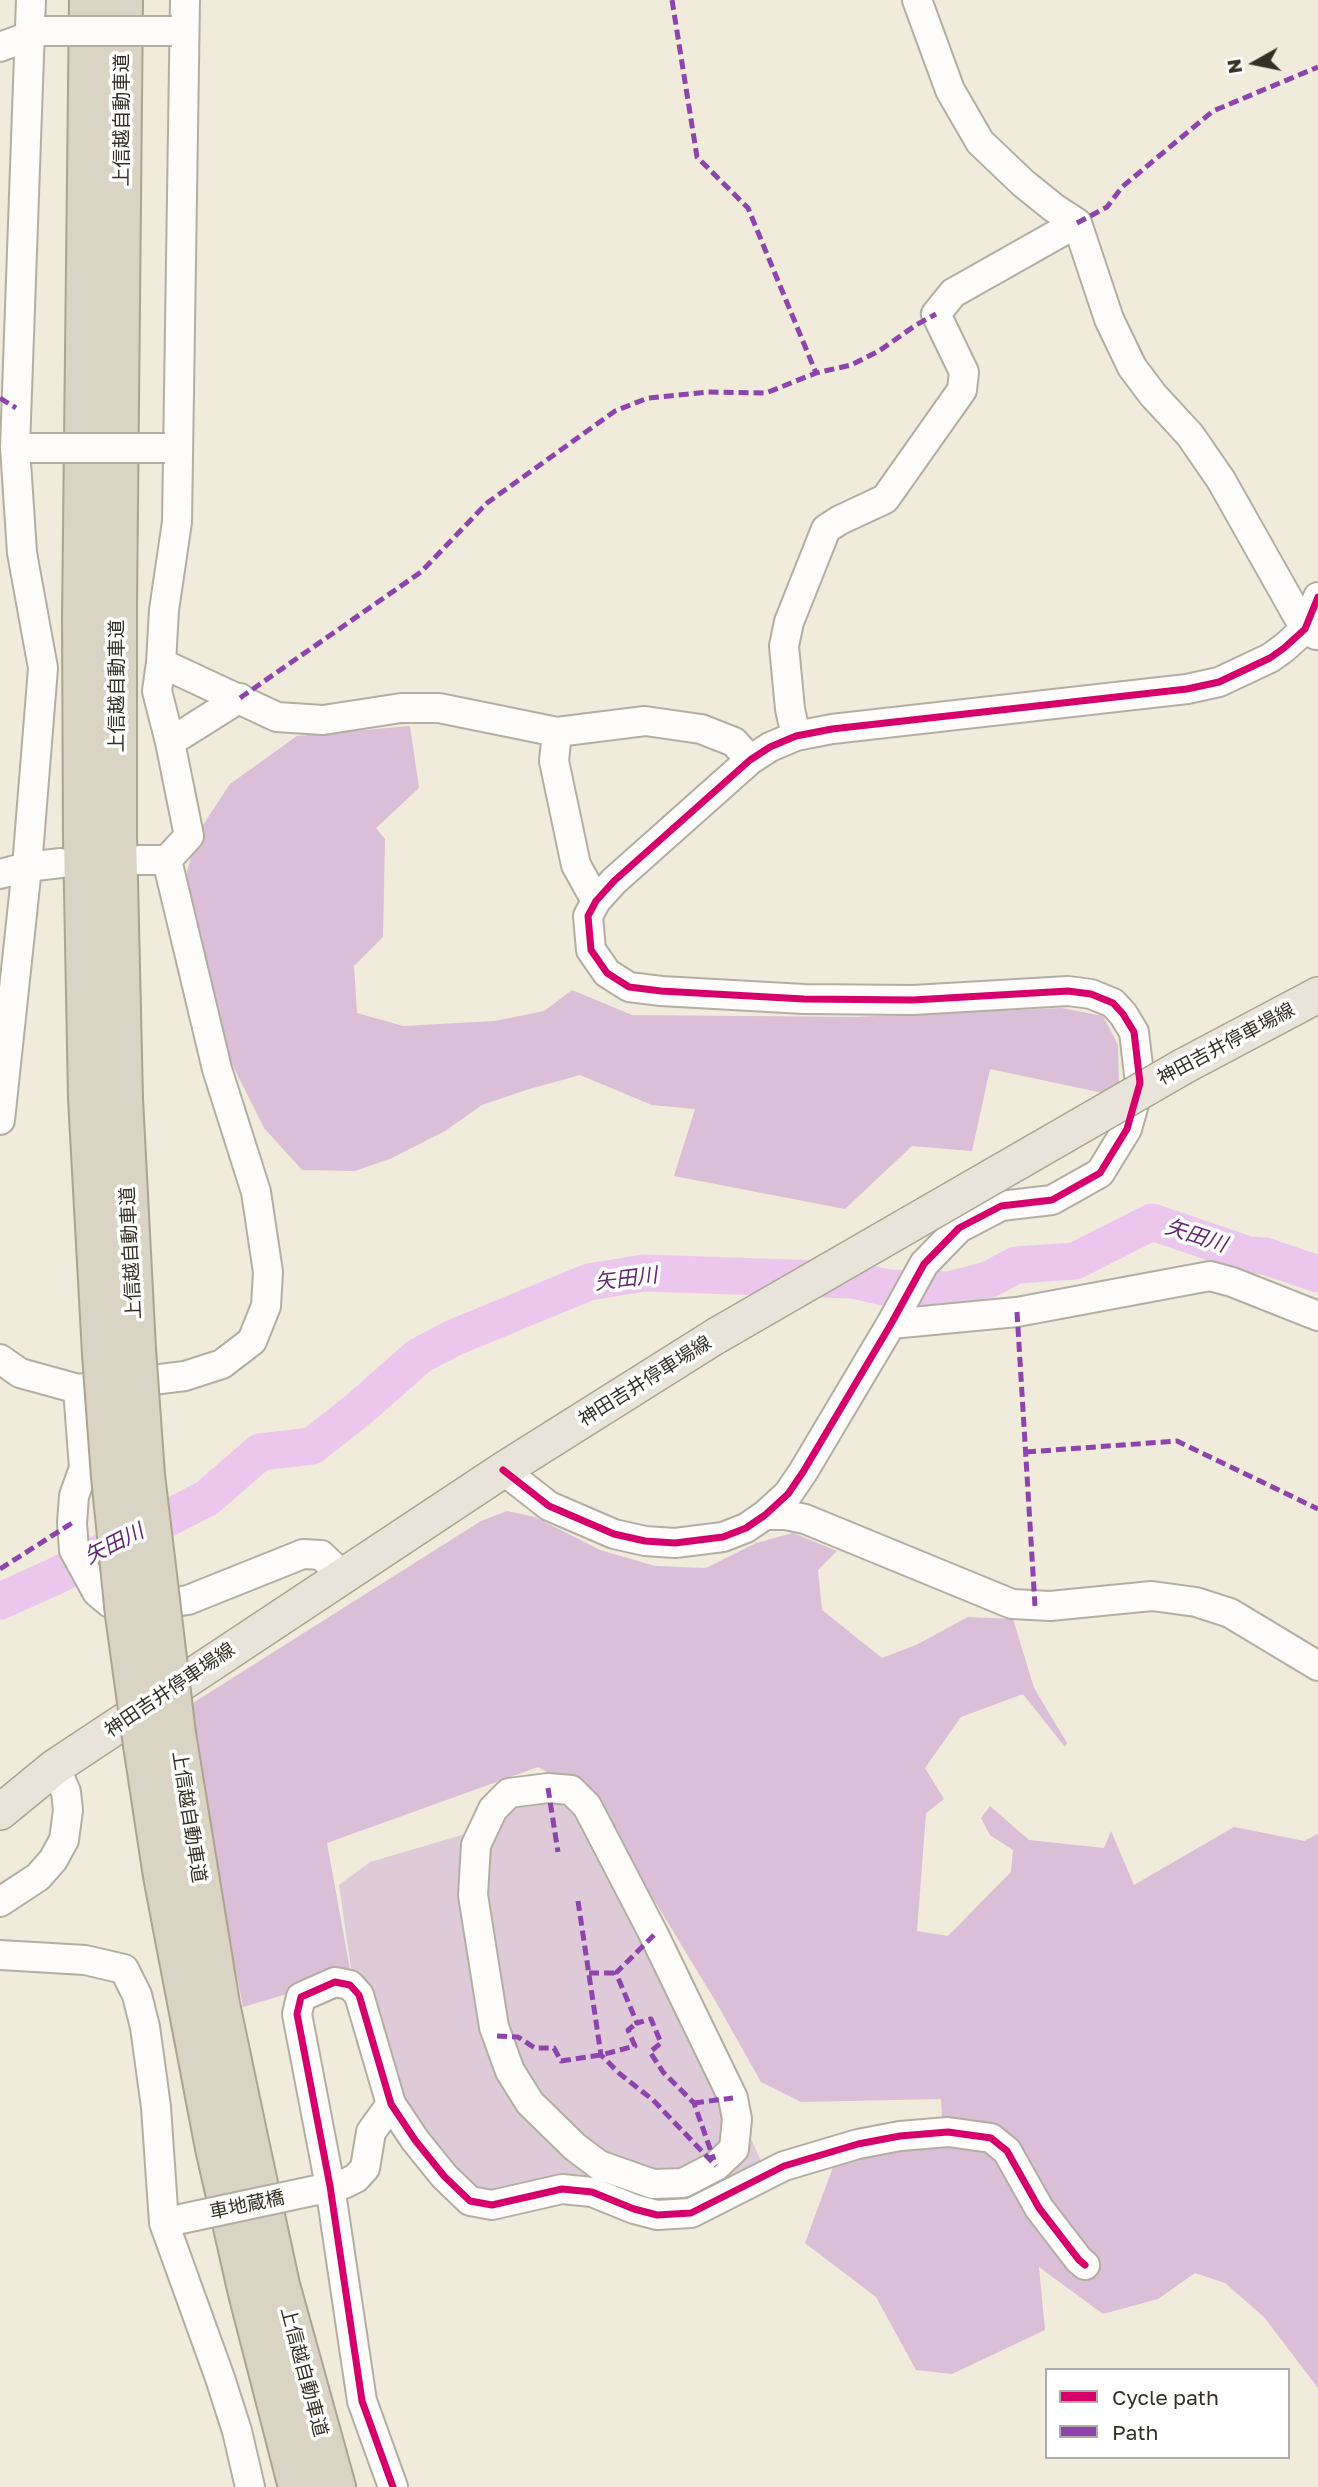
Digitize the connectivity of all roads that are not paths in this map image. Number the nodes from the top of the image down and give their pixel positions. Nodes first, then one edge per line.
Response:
1 (31, 0) edge
2 (89, 0) edge
3 (122, 0) edge
4 (185, 0) edge
5 (917, 0) edge
6 (179, 30) junction
7 (36, 33) junction
8 (0, 47) edge
9 (1077, 223) junction
10 (172, 447) junction
11 (22, 448) junction
12 (1318, 597) edge
13 (1311, 632) edge
14 (161, 663) junction
15 (240, 698) junction
16 (557, 732) junction
17 (796, 736) junction
18 (170, 742) junction
19 (750, 760) junction
20 (61, 863) dead end
21 (27, 867) junction
22 (0, 874) edge
23 (596, 901) junction
24 (1318, 995) edge
25 (0, 1120) edge
26 (895, 1314) junction
27 (1318, 1316) edge
28 (119, 1351) junction
29 (0, 1359) edge
30 (78, 1389) junction
31 (503, 1470) junction
32 (765, 1515) junction
33 (343, 1576) junction
34 (1318, 1666) edge
35 (159, 1740) junction
36 (55, 1767) junction
37 (3, 1800) edge
38 (0, 1902) edge
39 (0, 1955) edge
40 (391, 2104) junction
41 (734, 2148) junction
42 (758, 2179) junction
43 (321, 2189) junction
44 (173, 2221) junction
45 (1085, 2265) dead end
46 (281, 2285) junction
47 (250, 2487) edge
48 (296, 2487) edge
49 (336, 2487) edge
50 (347, 2487) edge
51 (393, 2487) edge

1 - 7 street
2 - 28 highway, 上信越自動車道
3 - 28 highway, 上信越自動車道
4 - 6 street
5 - 9 street
6 - 7 street, bridge
6 - 10 street
7 - 8 street
7 - 11 street
9 - 13 street
9 - 17 street
10 - 11 street, bridge
10 - 14 street
11 - 21 street
12 - 13 street
13 - 17 street
14 - 15 street
14 - 18 street
15 - 16 street
15 - 18 street
16 - 19 street
16 - 23 street
17 - 19 street
18 - 30 street
19 - 23 street
20 - 21 street
21 - 22 street
21 - 25 street
23 - 26 street
24 - 31 main road, 神田吉井停車場線, bridge
26 - 27 street
26 - 32 street
28 - 35 highway, 上信越自動車道, bridge
29 - 30 street
30 - 33 street
31 - 32 street
31 - 33 main road, 神田吉井停車場線
32 - 34 street
33 - 36 main road, 神田吉井停車場線
35 - 46 highway, 上信越自動車道
35 - 48 highway, 上信越自動車道
36 - 37 main road, 神田吉井停車場線
36 - 38 street
39 - 44 street
40 - 42 street
40 - 43 street, 車地蔵橋
40 - 43 street
41 - 41 street
41 - 42 street
42 - 45 street
43 - 44 street, 車地蔵橋, bridge
43 - 51 street
44 - 47 street
46 - 49 highway, 上信越自動車道
46 - 50 highway

